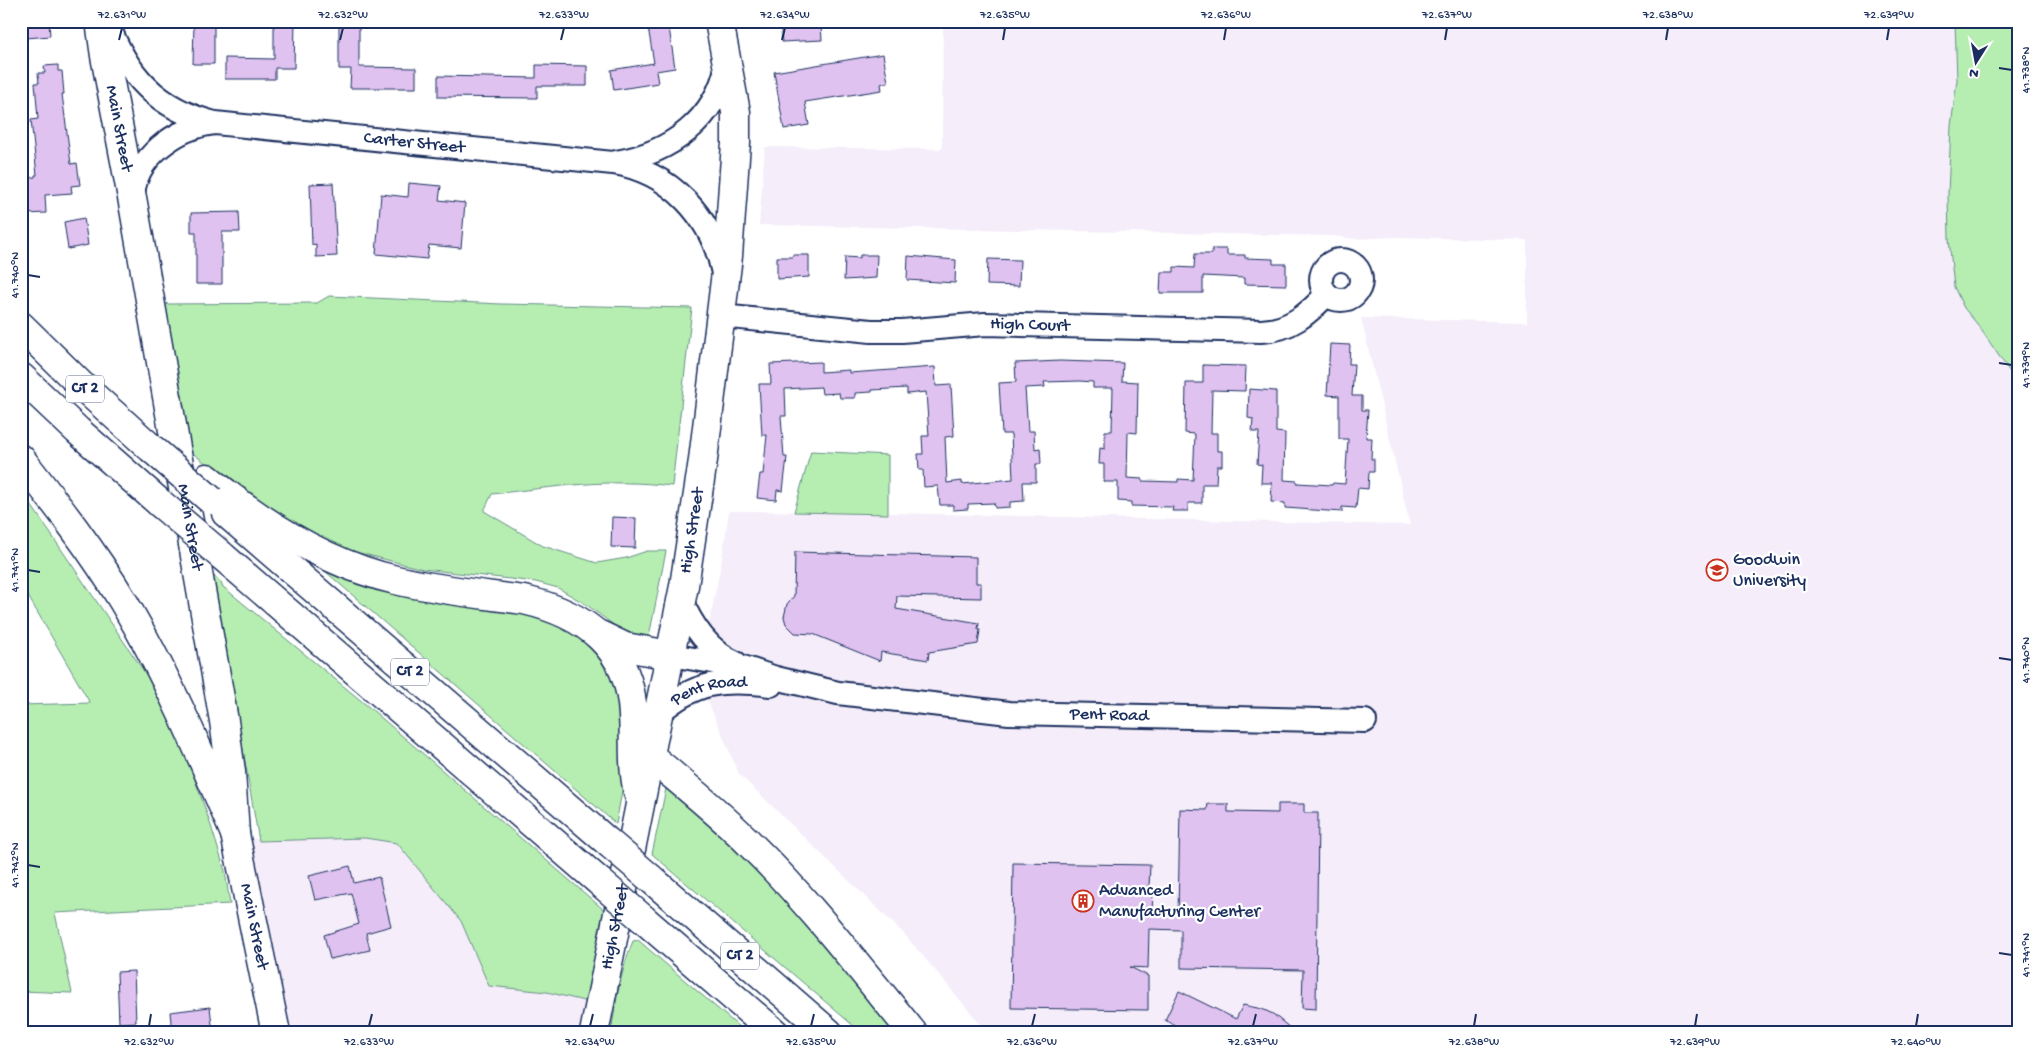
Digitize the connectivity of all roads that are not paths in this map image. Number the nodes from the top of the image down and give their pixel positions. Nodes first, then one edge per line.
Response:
1 (100, 21) edge
2 (107, 21) edge
3 (719, 21) edge
4 (727, 64) junction
5 (215, 123) junction
6 (613, 163) junction
7 (133, 203) junction
8 (724, 287) junction
9 (1326, 294) dead end
10 (721, 316) junction
11 (21, 326) edge
12 (21, 377) edge
13 (21, 459) edge
14 (209, 489) junction
15 (681, 599) junction
16 (599, 635) junction
17 (670, 654) junction
18 (743, 667) junction
19 (853, 696) junction
20 (658, 714) junction
21 (1365, 721) dead end
22 (649, 755) junction
23 (640, 799) junction
24 (235, 834) junction
25 (276, 1033) edge
26 (594, 1033) edge
27 (775, 1033) edge
28 (829, 1033) edge
29 (913, 1033) edge

1 - 7 main road, Main Street
2 - 5 street, Carter Street
3 - 4 main road, High Street
4 - 6 street, Carter Street
4 - 8 main road, High Street
5 - 6 street, Carter Street
5 - 7 street, Carter Street
6 - 8 street, Carter Street
7 - 24 main road, Main Street
8 - 10 main road, High Street
9 - 10 street, High Court
10 - 15 main road, High Street
11 - 14 main road, CT 2, bridge
12 - 27 main road, CT 2, bridge
13 - 24 main road
14 - 16 main road
14 - 28 main road, CT 2, bridge
15 - 17 main road, High Street
15 - 18 street, Pent Road
16 - 17 main road
16 - 23 main road
17 - 18 street, Pent Road
17 - 20 main road, High Street
18 - 19 street, Pent Road
19 - 20 street, Pent Road
19 - 21 street, Pent Road
20 - 22 main road, High Street
22 - 23 main road, High Street
22 - 29 main road
23 - 26 main road, High Street
24 - 25 main road, Main Street

